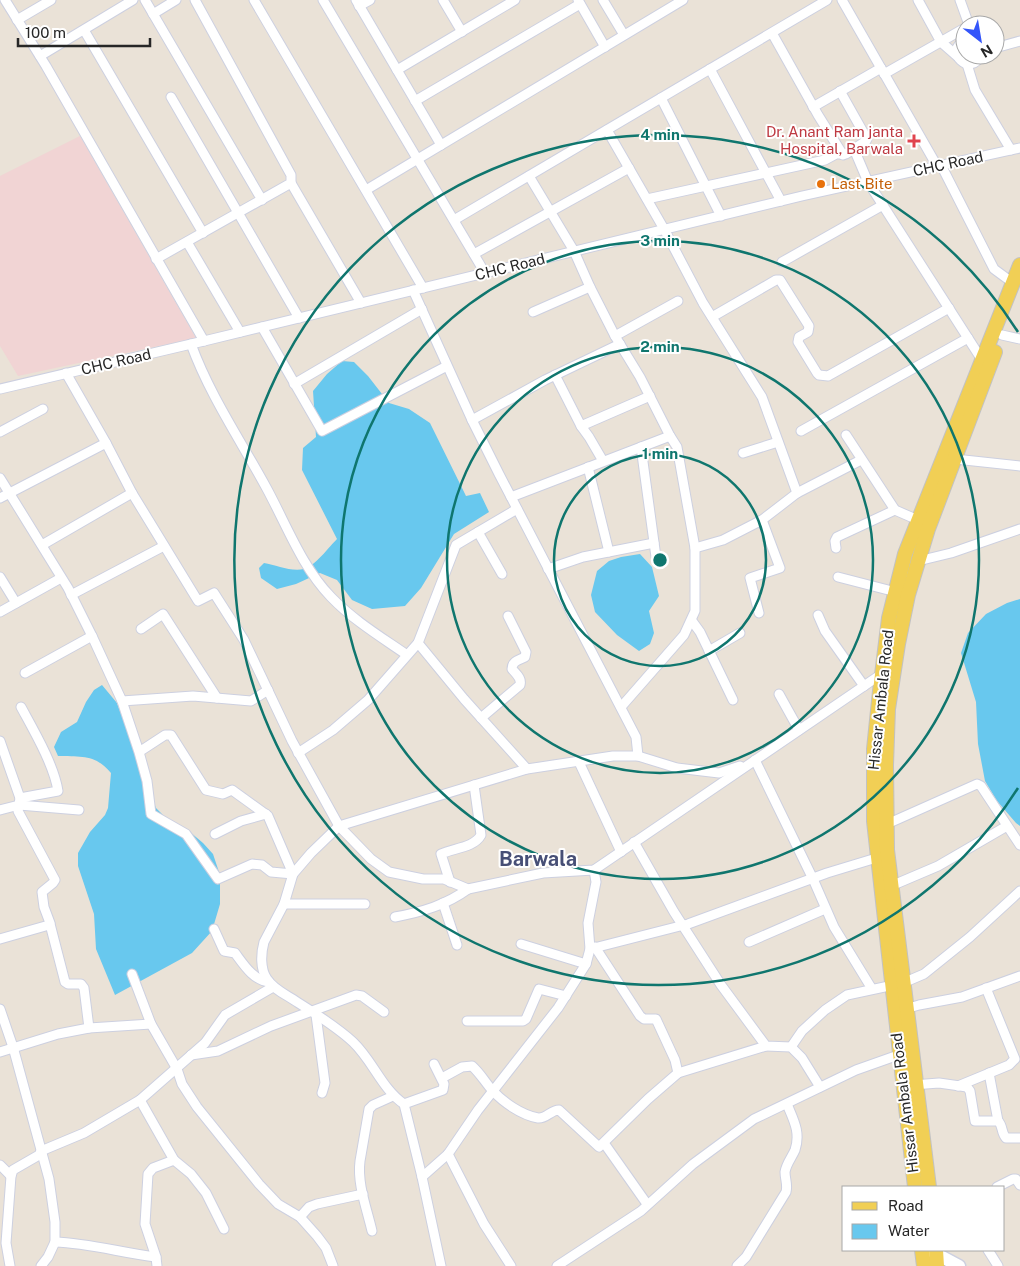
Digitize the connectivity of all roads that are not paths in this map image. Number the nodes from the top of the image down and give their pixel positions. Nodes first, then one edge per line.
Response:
1 (4, 0) edge
2 (51, 0) edge
3 (133, 0) edge
4 (145, 0) edge
5 (176, 0) edge
6 (195, 0) edge
7 (254, 0) edge
8 (323, 0) edge
9 (370, 0) edge
10 (443, 0) edge
11 (515, 0) edge
12 (603, 0) edge
13 (684, 0) edge
14 (827, 0) edge
15 (842, 0) edge
16 (918, 0) edge
17 (960, 0) edge
18 (579, 2) edge
19 (357, 3) edge
20 (153, 14) junction
21 (965, 15) edge
22 (17, 20) junction
23 (84, 30) junction
24 (462, 32) junction
25 (772, 33) junction
26 (955, 34) edge
27 (624, 35) junction
28 (1020, 41) edge
29 (941, 42) junction
30 (1005, 45) edge
31 (606, 46) junction
32 (955, 54) edge
33 (40, 56) junction
34 (967, 65) edge
35 (710, 69) junction
36 (397, 70) junction
37 (883, 71) junction
38 (840, 91) junction
39 (171, 97) dead end
40 (661, 98) junction
41 (415, 101) junction
42 (813, 106) junction
43 (607, 130) junction
44 (441, 145) junction
45 (1015, 149) edge
46 (854, 150) junction
47 (842, 155) junction
48 (417, 158) junction
49 (939, 166) junction
50 (629, 168) junction
51 (766, 173) junction
52 (529, 176) junction
53 (868, 182) junction
54 (291, 183) junction
55 (706, 186) junction
56 (366, 190) junction
57 (647, 199) junction
58 (262, 200) junction
59 (781, 201) junction
60 (883, 205) junction
61 (550, 212) junction
62 (238, 213) junction
63 (721, 216) junction
64 (454, 220) junction
65 (664, 230) junction
66 (203, 233) junction
67 (187, 242) junction
68 (574, 251) junction
69 (474, 254) junction
70 (156, 259) junction
71 (782, 262) dead end
72 (1020, 265) edge
73 (485, 273) junction
74 (1016, 286) edge
75 (590, 287) junction
76 (423, 288) junction
77 (413, 290) junction
78 (678, 302) dead end
79 (361, 303) junction
80 (949, 308) junction
81 (422, 309) junction
82 (533, 312) dead end
83 (712, 317) junction
84 (299, 318) junction
85 (262, 327) junction
86 (240, 332) junction
87 (1002, 335) junction
88 (615, 336) junction
89 (968, 338) junction
90 (1020, 339) edge
91 (204, 341) junction
92 (191, 344) junction
93 (620, 344) junction
94 (982, 360) junction
95 (448, 366) junction
96 (66, 373) junction
97 (555, 375) junction
98 (294, 384) junction
99 (0, 388) edge
100 (650, 396) junction
101 (43, 409) dead end
102 (472, 420) junction
103 (581, 426) junction
104 (801, 431) dead end
105 (0, 432) edge
106 (846, 435) dead end
107 (670, 436) junction
108 (778, 442) junction
109 (106, 443) junction
110 (641, 446) junction
111 (743, 453) dead end
112 (955, 459) junction
113 (861, 460) junction
114 (603, 461) junction
115 (1020, 466) edge
116 (588, 467) junction
117 (0, 478) edge
118 (132, 493) junction
119 (797, 493) junction
120 (4, 496) edge
121 (511, 497) junction
122 (517, 509) junction
123 (895, 510) junction
124 (762, 520) junction
125 (918, 520) junction
126 (1020, 528) edge
127 (478, 532) junction
128 (654, 543) junction
129 (42, 545) junction
130 (164, 546) junction
131 (695, 548) junction
132 (836, 548) dead end
133 (609, 552) junction
134 (656, 557) dead end
135 (918, 561) junction
136 (548, 569) junction
137 (502, 574) dead end
138 (0, 577) edge
139 (838, 577) dead end
140 (62, 578) junction
141 (896, 592) junction
142 (71, 595) junction
143 (16, 603) junction
144 (0, 612) edge
145 (759, 613) dead end
146 (818, 615) dead end
147 (508, 616) dead end
148 (692, 621) junction
149 (141, 629) dead end
150 (740, 633) dead end
151 (92, 636) junction
152 (418, 642) junction
153 (709, 651) junction
154 (407, 655) junction
155 (888, 671) junction
156 (25, 673) dead end
157 (864, 686) junction
158 (268, 690) junction
159 (779, 694) dead end
160 (217, 698) junction
161 (733, 700) dead end
162 (122, 701) junction
163 (21, 707) dead end
164 (621, 707) junction
165 (481, 718) junction
166 (799, 730) junction
167 (0, 742) edge
168 (139, 752) junction
169 (298, 753) junction
170 (638, 756) junction
171 (752, 761) junction
172 (579, 762) junction
173 (527, 769) junction
174 (474, 785) junction
175 (20, 802) junction
176 (0, 810) edge
177 (79, 810) dead end
178 (266, 814) junction
179 (887, 824) junction
180 (339, 826) junction
181 (1007, 826) junction
182 (215, 834) dead end
183 (634, 842) junction
184 (1020, 845) edge
185 (621, 852) junction
186 (883, 856) junction
187 (594, 870) junction
188 (293, 874) junction
189 (813, 879) junction
190 (450, 882) junction
191 (891, 886) junction
192 (468, 889) junction
193 (1020, 892) edge
194 (444, 903) junction
195 (284, 904) junction
196 (365, 904) dead end
197 (825, 908) junction
198 (395, 917) dead end
199 (50, 924) junction
200 (684, 926) junction
201 (214, 929) dead end
202 (0, 939) edge
203 (749, 942) dead end
204 (521, 944) dead end
205 (457, 945) dead end
206 (593, 948) junction
207 (586, 964) junction
208 (132, 974) dead end
209 (1020, 976) edge
210 (271, 984) junction
211 (897, 984) junction
212 (986, 988) junction
213 (872, 989) junction
214 (566, 996) junction
215 (0, 1009) edge
216 (901, 1011) junction
217 (384, 1012) dead end
218 (314, 1013) junction
219 (468, 1021) dead end
220 (151, 1024) junction
221 (89, 1028) junction
222 (766, 1046) junction
223 (13, 1047) junction
224 (791, 1047) junction
225 (0, 1052) edge
226 (906, 1052) junction
227 (191, 1055) junction
228 (434, 1064) dead end
229 (177, 1069) junction
230 (678, 1073) junction
231 (989, 1073) junction
232 (442, 1078) junction
233 (909, 1085) junction
234 (958, 1086) junction
235 (820, 1087) junction
236 (494, 1091) junction
237 (322, 1093) dead end
238 (393, 1096) junction
239 (140, 1100) junction
240 (404, 1104) junction
241 (786, 1104) junction
242 (998, 1121) junction
243 (1020, 1138) edge
244 (604, 1143) junction
245 (41, 1151) junction
246 (448, 1154) junction
247 (174, 1160) junction
248 (0, 1165) edge
249 (11, 1176) junction
250 (422, 1177) junction
251 (1020, 1185) edge
252 (915, 1186) edge
253 (929, 1186) edge
254 (999, 1186) edge
255 (363, 1194) junction
256 (647, 1204) junction
257 (300, 1217) junction
258 (224, 1229) dead end
259 (372, 1231) dead end
260 (55, 1242) junction
261 (922, 1251) edge
262 (989, 1251) edge
263 (935, 1255) edge
264 (746, 1257) junction
265 (156, 1261) edge
266 (10, 1266) edge
267 (41, 1266) edge
268 (333, 1266) edge
269 (441, 1266) edge
270 (511, 1266) edge
271 (557, 1266) edge
272 (737, 1266) edge
273 (751, 1266) edge
274 (924, 1266) edge
275 (959, 1266) edge
276 (998, 1266) edge

1 - 22 street
2 - 22 street
3 - 23 street
4 - 20 street
5 - 20 street
6 - 54 street
7 - 56 street
8 - 48 street
9 - 19 street
10 - 24 street
11 - 24 street
12 - 27 street
13 - 27 street
14 - 25 street
15 - 37 street
16 - 29 street
17 - 21 street
18 - 31 street
18 - 41 street
19 - 36 street
20 - 58 street
22 - 33 street
23 - 33 street
23 - 66 street
24 - 36 street
25 - 35 street
25 - 42 street
26 - 29 street
27 - 31 street
28 - 30 street
29 - 32 street
29 - 37 street
31 - 44 street
33 - 70 street
34 - 45 street
35 - 40 street
35 - 51 street
36 - 41 street
37 - 38 street
37 - 49 street
38 - 42 street
38 - 46 street
39 - 62 street
40 - 43 street
40 - 55 street
41 - 44 street
42 - 47 street
43 - 50 street
43 - 52 street
44 - 48 street
45 - 49 street, CHC Road
46 - 47 street
46 - 53 street
47 - 51 street
48 - 56 street
48 - 64 street
49 - 53 street, CHC Road
49 - 74 street
50 - 57 street
50 - 61 street
51 - 55 street
51 - 59 street
52 - 61 street
52 - 64 street
53 - 59 street, CHC Road
53 - 60 street
54 - 58 street
54 - 79 street
55 - 57 street
55 - 63 street
56 - 76 street
57 - 65 street
58 - 62 street
59 - 63 street, CHC Road
60 - 71 street
60 - 80 street
61 - 68 street
61 - 69 street
62 - 66 street
62 - 84 street
63 - 65 street, CHC Road
64 - 69 street
65 - 68 street, CHC Road
65 - 83 street
66 - 67 street
67 - 70 street
67 - 86 street
68 - 73 street, CHC Road
68 - 75 street
69 - 73 street
70 - 91 street
72 - 74 main road, Hissar Ambala Road
73 - 76 street, CHC Road
74 - 87 main road, Hissar Ambala Road
74 - 94 main road, Hissar Ambala Road
75 - 82 street
75 - 88 street
76 - 77 street, CHC Road
77 - 79 street, CHC Road
77 - 81 street
78 - 88 street
79 - 84 street, CHC Road
80 - 83 street
80 - 89 street
81 - 95 street
81 - 98 street
83 - 108 street
84 - 85 street, CHC Road
85 - 86 street, CHC Road
85 - 98 street
86 - 91 street, CHC Road
87 - 90 street
87 - 112 main road, Hissar Ambala Road
88 - 93 street
89 - 94 street
89 - 104 street
91 - 92 street, CHC Road
92 - 96 street, CHC Road
92 - 154 street
93 - 97 street
93 - 100 street
94 - 125 main road, Hissar Ambala Road
95 - 98 street
95 - 102 street
96 - 99 street, CHC Road
96 - 109 street
97 - 102 street
97 - 103 street
100 - 103 street
100 - 107 street
101 - 105 street
102 - 121 street
103 - 114 street
106 - 113 street
107 - 110 street
107 - 131 street
108 - 111 street
108 - 119 street
109 - 118 street
109 - 120 street
110 - 114 street
110 - 128 street
112 - 115 street
112 - 135 main road, Hissar Ambala Road
113 - 119 street
113 - 123 street
114 - 116 street
116 - 121 street
116 - 133 street
117 - 120 street
118 - 129 street
118 - 130 street
119 - 124 street
120 - 129 street
121 - 122 street
122 - 127 street
122 - 136 street
123 - 125 street
123 - 132 street
124 - 131 street
124 - 145 street
125 - 141 main road, Hissar Ambala Road
126 - 135 street
127 - 137 street
127 - 152 street
128 - 133 street
128 - 134 street
129 - 140 street
130 - 142 street
130 - 158 street
131 - 148 street
133 - 136 street
135 - 155 main road, Hissar Ambala Road
136 - 164 street
138 - 143 street
139 - 141 street
140 - 142 street
140 - 143 street
141 - 155 main road, Hissar Ambala Road
142 - 151 street
143 - 144 street
146 - 157 street
147 - 165 street
148 - 153 street
148 - 164 street
149 - 160 street
150 - 153 street
151 - 156 street
151 - 162 street
152 - 154 street
152 - 165 street
153 - 161 street
154 - 169 street
155 - 157 street
155 - 179 main road, Hissar Ambala Road
155 - 186 main road, Hissar Ambala Road
157 - 166 street
158 - 160 street
158 - 169 street
159 - 166 street
160 - 162 street
162 - 168 street
163 - 175 street
164 - 170 street
165 - 173 street
166 - 171 street
167 - 175 street
168 - 178 street
168 - 188 street
169 - 180 street
170 - 171 street
170 - 172 street
171 - 183 street
171 - 189 street
172 - 173 street
172 - 185 street
173 - 174 street
174 - 180 street
174 - 190 street
175 - 176 street
175 - 177 street
175 - 199 street
178 - 182 street
178 - 188 street
179 - 181 street
179 - 186 main road, Hissar Ambala Road
180 - 188 street
180 - 190 street
181 - 184 street
181 - 191 street
183 - 185 street
183 - 200 street
185 - 187 street
186 - 189 street
186 - 191 main road, Hissar Ambala Road
186 - 211 main road, Hissar Ambala Road
187 - 192 street
187 - 206 street
188 - 195 street
189 - 197 street
189 - 200 street
190 - 192 street
191 - 211 main road, Hissar Ambala Road
192 - 194 street
193 - 211 street
194 - 198 street
194 - 205 street
195 - 196 street
195 - 210 street
197 - 203 street
197 - 213 street
199 - 202 street
199 - 221 street
200 - 206 street
200 - 222 street
201 - 210 street
204 - 207 street
206 - 207 street
206 - 230 street
207 - 214 street
208 - 220 street
209 - 212 street
210 - 218 street
210 - 227 street
211 - 213 street
211 - 216 main road, Hissar Ambala Road
212 - 216 street
212 - 231 street
213 - 224 street
214 - 219 street
214 - 236 street
215 - 223 street
216 - 226 main road, Hissar Ambala Road
217 - 218 street
218 - 227 street
218 - 237 street
218 - 238 street
220 - 221 street
220 - 229 street
221 - 223 street
222 - 224 street
222 - 230 street
223 - 225 street
223 - 245 street
224 - 235 street
226 - 233 main road, Hissar Ambala Road
226 - 235 street
227 - 229 street
228 - 232 street
229 - 239 street
229 - 257 street
230 - 244 street
231 - 234 street
231 - 242 street
232 - 236 street
232 - 240 street
233 - 234 street
233 - 252 main road, Hissar Ambala Road
233 - 253 main road, Hissar Ambala Road
234 - 242 street
235 - 241 street
236 - 244 street
236 - 246 street
238 - 240 street
238 - 255 street
239 - 245 street
239 - 247 street
240 - 250 street
241 - 256 street
241 - 264 street
242 - 243 street
244 - 256 street
245 - 249 street
245 - 260 street
246 - 250 street
246 - 270 street
247 - 258 street
247 - 265 street
248 - 249 street
249 - 266 street
250 - 269 street
251 - 254 street
255 - 257 street
255 - 259 street
256 - 271 street
257 - 268 street
260 - 265 street
260 - 267 street
261 - 274 main road
262 - 276 street
263 - 275 street
264 - 272 street
264 - 273 street

